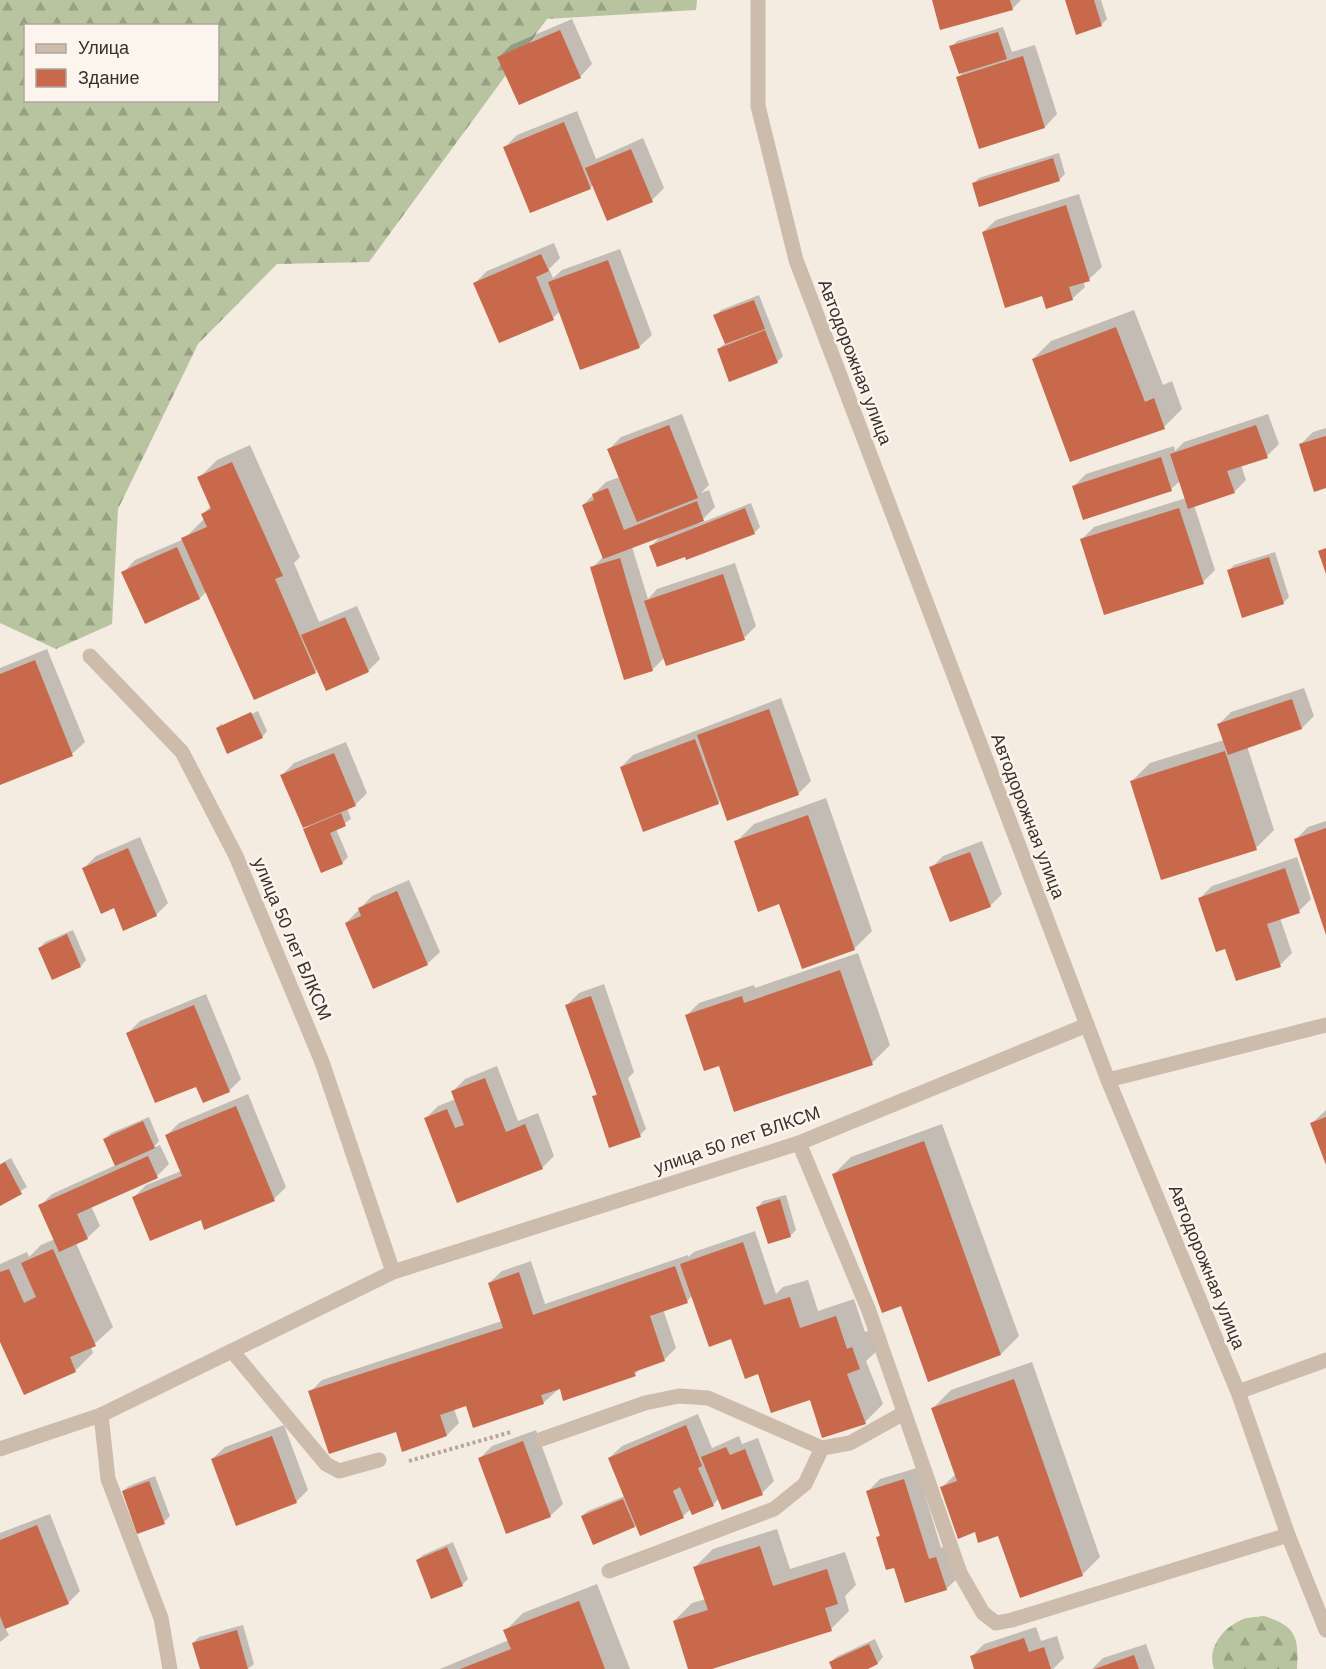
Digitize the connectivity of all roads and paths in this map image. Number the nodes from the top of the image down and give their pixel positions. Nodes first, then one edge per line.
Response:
1 (758, 0) edge
2 (90, 656) dead end
3 (1087, 1025) junction
4 (1326, 1025) edge
5 (1108, 1080) junction
6 (799, 1143) junction
7 (393, 1272) junction
8 (232, 1351) junction
9 (1326, 1360) edge
10 (1238, 1392) junction
11 (904, 1413) junction
12 (101, 1415) junction
13 (542, 1439) joint
14 (822, 1448) junction
15 (0, 1449) edge
16 (379, 1460) joint
17 (1288, 1535) junction
18 (609, 1571) dead end
19 (1326, 1630) edge
20 (170, 1669) edge

1 - 3 street, Автодорожная улица
2 - 7 street, улица 50 лет ВЛКСМ
3 - 5 street, Автодорожная улица
3 - 6 street, улица 50 лет ВЛКСМ
4 - 5 street
5 - 10 street, Автодорожная улица
6 - 7 street, улица 50 лет ВЛКСМ
6 - 11 street
7 - 8 street, улица 50 лет ВЛКСМ
8 - 12 street, улица 50 лет ВЛКСМ
8 - 16 street
9 - 10 street
10 - 17 street, Автодорожная улица
11 - 14 street
11 - 17 street
12 - 15 street, улица 50 лет ВЛКСМ
12 - 20 street
13 - 14 street
13 - 16 path
14 - 18 street
17 - 19 street, Автодорожная улица

